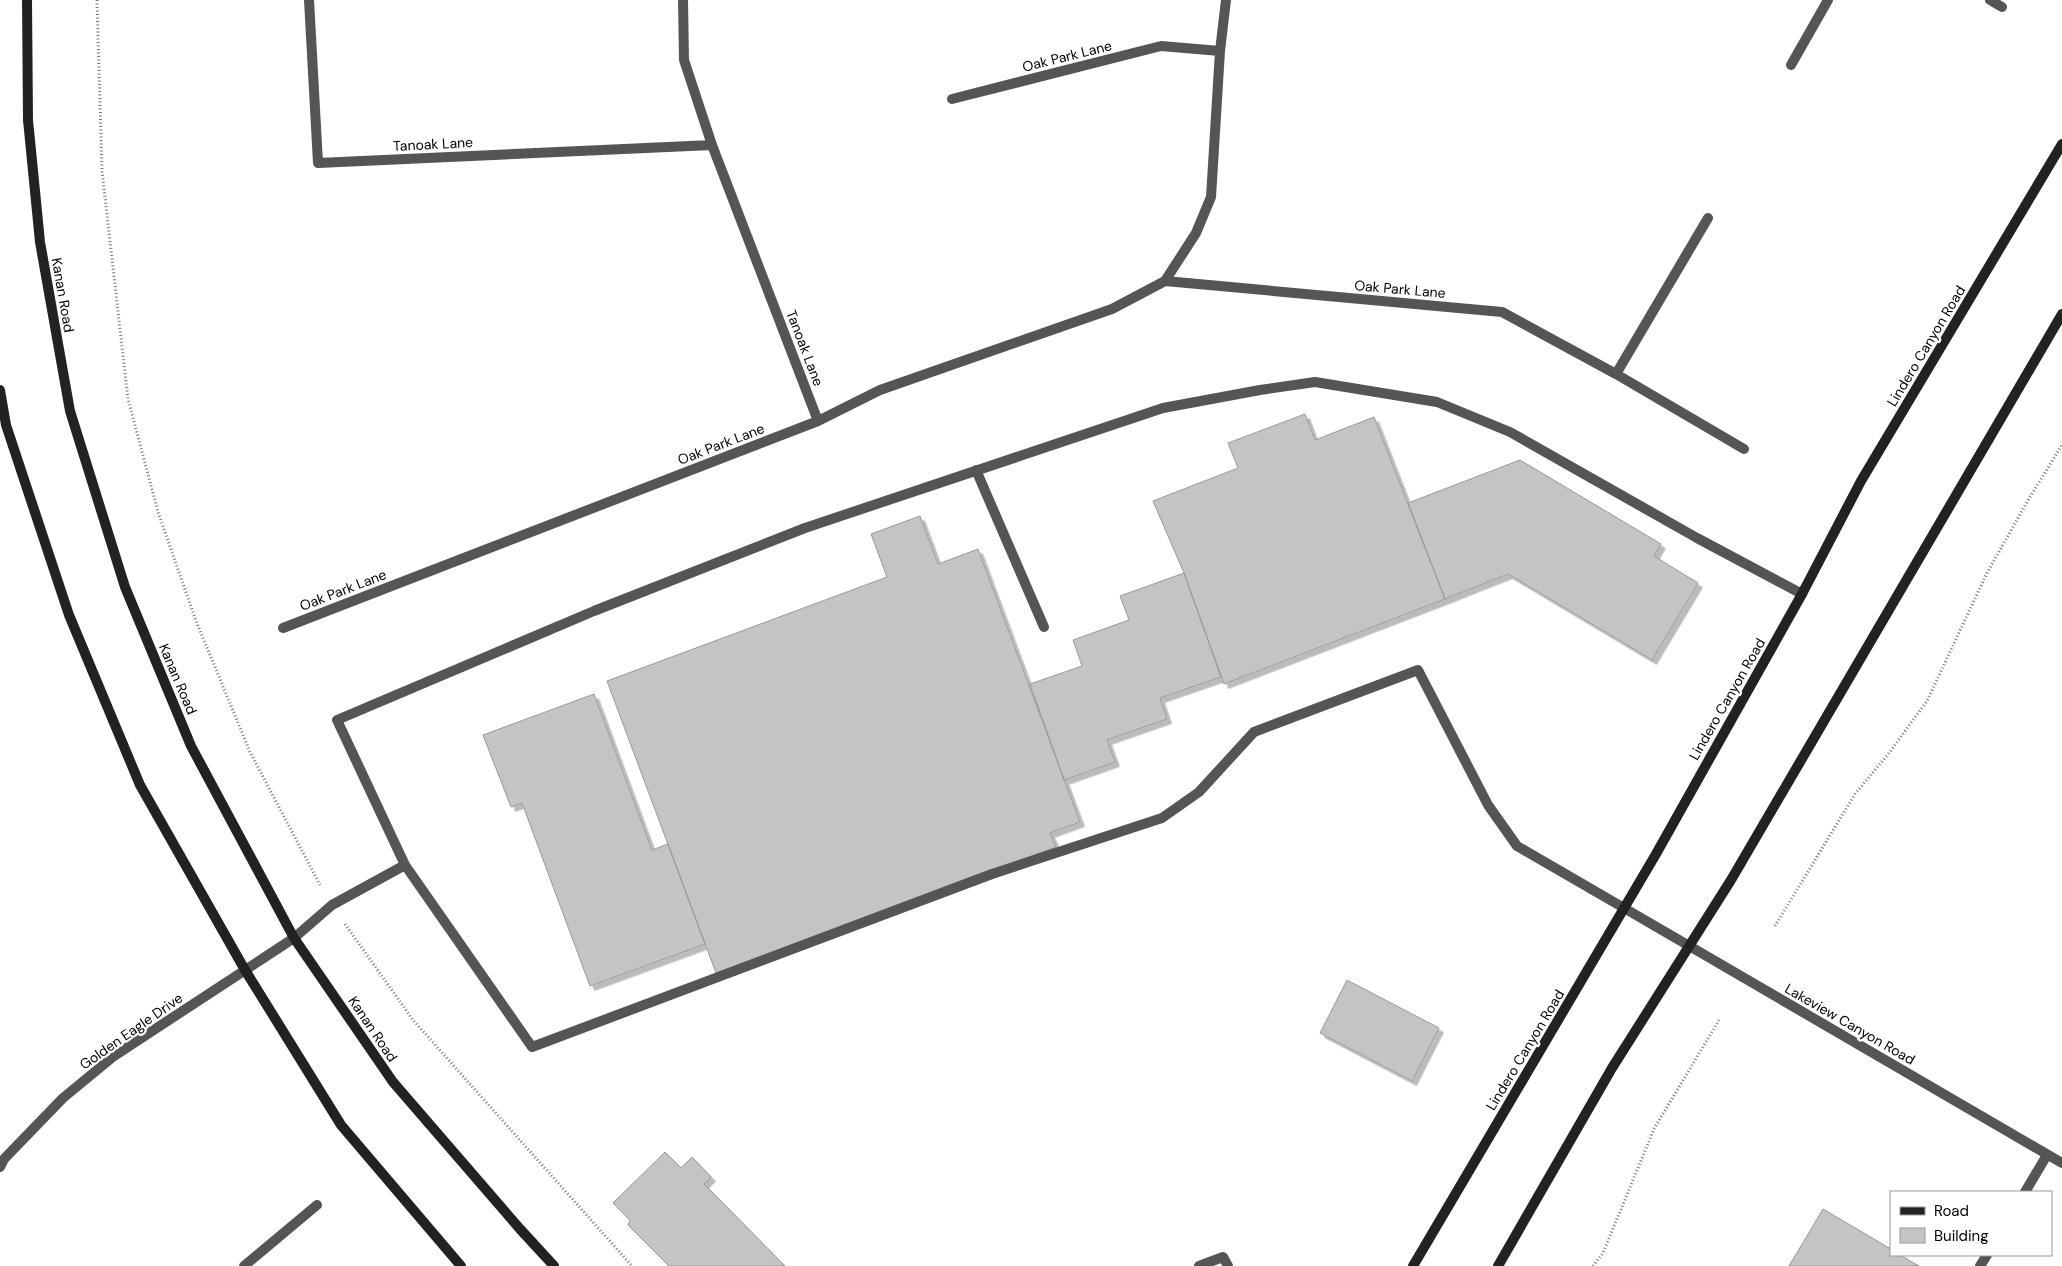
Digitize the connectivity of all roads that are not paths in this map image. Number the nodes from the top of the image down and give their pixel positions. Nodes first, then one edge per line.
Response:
1 (26, 0) edge
2 (309, 0) edge
3 (682, 0) edge
4 (1226, 0) edge
5 (1828, 0) edge
6 (1990, 0) edge
7 (2002, 7) dead end
8 (1220, 51) junction
9 (1790, 65) dead end
10 (952, 99) dead end
11 (712, 144) junction
12 (2062, 144) edge
13 (1708, 218) dead end
14 (1165, 281) junction
15 (2062, 314) edge
16 (1616, 374) junction
17 (0, 390) edge
18 (818, 421) junction
19 (1744, 449) dead end
20 (976, 470) junction
21 (1802, 594) junction
22 (1044, 627) dead end
23 (283, 628) dead end
24 (405, 865) junction
25 (1624, 908) junction
26 (294, 938) junction
27 (1688, 946) junction
28 (244, 970) junction
29 (2047, 1155) junction
30 (2062, 1164) edge
31 (0, 1167) edge
32 (2026, 1191) edge
33 (317, 1205) dead end
34 (244, 1266) edge
35 (461, 1266) edge
36 (554, 1266) edge
37 (1199, 1266) edge
38 (1228, 1266) edge
39 (1413, 1266) edge
40 (1498, 1266) edge

1 - 26 main road, Kanan Road
2 - 11 street, Tanoak Lane
3 - 11 street, Tanoak Lane
4 - 8 street, Oak Park Lane
5 - 9 street
6 - 7 street
8 - 10 street, Oak Park Lane
8 - 14 street, Oak Park Lane
11 - 18 street, Tanoak Lane
12 - 21 main road, Lindero Canyon Road
13 - 16 street
14 - 16 street, Oak Park Lane
14 - 18 street, Oak Park Lane
15 - 27 main road
16 - 19 street, Oak Park Lane
17 - 28 main road
18 - 23 street, Oak Park Lane
20 - 21 street
20 - 22 street
20 - 24 street
21 - 25 main road, Lindero Canyon Road
24 - 25 street, Lakeview Canyon Road
24 - 26 street, Golden Eagle Drive
25 - 27 street, Lakeview Canyon Road
25 - 39 main road, Lindero Canyon Road
26 - 28 street, Golden Eagle Drive
26 - 36 main road, Kanan Road
27 - 29 street, Lakeview Canyon Road
27 - 40 main road
28 - 31 street, Golden Eagle Drive
28 - 35 main road
29 - 30 street, Lakeview Canyon Road
29 - 32 street
33 - 34 street
37 - 38 street

